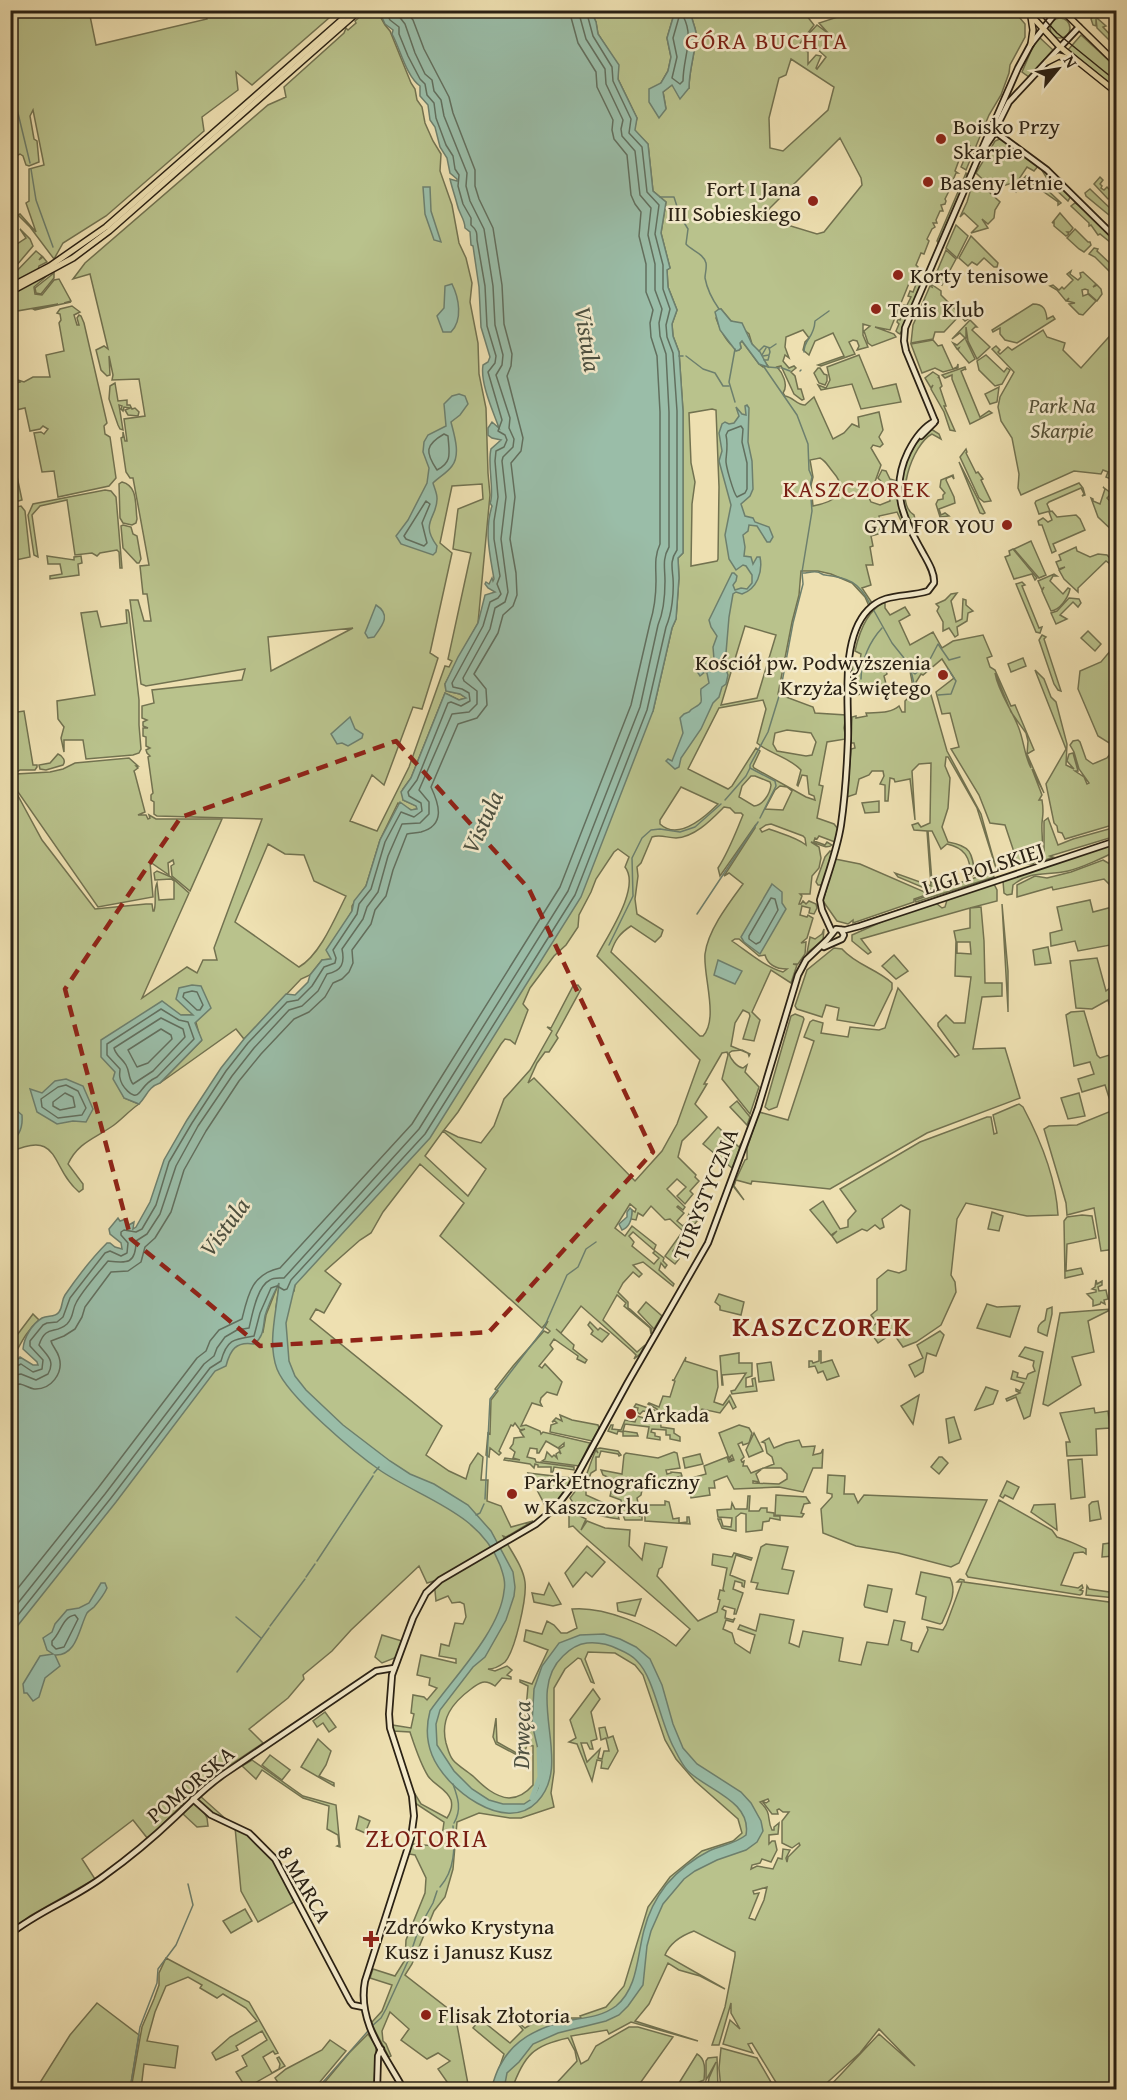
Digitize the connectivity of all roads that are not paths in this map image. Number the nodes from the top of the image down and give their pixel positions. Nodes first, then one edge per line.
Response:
1 (353, 10) edge
2 (360, 10) edge
3 (1060, 10) edge
4 (1028, 13) edge
5 (1080, 28) junction
6 (1042, 29) junction
7 (1031, 44) junction
8 (1060, 47) junction
9 (1047, 62) junction
10 (1079, 62) junction
11 (1116, 63) edge
12 (1116, 92) edge
13 (996, 130) junction
14 (1116, 237) edge
15 (51, 268) junction
16 (10, 287) edge
17 (10, 292) edge
18 (1116, 841) edge
19 (860, 926) junction
20 (835, 931) junction
21 (844, 936) junction
22 (836, 941) junction
23 (816, 950) junction
24 (394, 1668) junction
25 (193, 1799) junction
26 (10, 1934) edge
27 (363, 2007) junction
28 (381, 2049) junction
29 (377, 2090) edge
30 (404, 2090) edge

1 - 15 main road
2 - 15 main road
3 - 5 main road
3 - 6 main road
4 - 6 main road
4 - 7 main road
5 - 8 main road
5 - 11 main road
6 - 7 main road
6 - 8 main road
7 - 13 main road
8 - 9 main road
8 - 10 main road
9 - 10 main road
9 - 13 main road
10 - 12 main road
13 - 14 main road
13 - 20 main road
15 - 16 main road
15 - 17 main road
18 - 19 main road, LIGI POLSKIEJ
19 - 20 main road, LIGI POLSKIEJ
19 - 21 main road, LIGI POLSKIEJ
20 - 21 main road
20 - 22 main road
20 - 23 main road, TURYSTYCZNA
21 - 22 main road, LIGI POLSKIEJ
22 - 23 main road, TURYSTYCZNA
23 - 24 main road, TURYSTYCZNA
24 - 25 main road, POMORSKA
24 - 27 main road, TURYSTYCZNA
25 - 26 main road, POMORSKA
25 - 27 main road, 8 MARCA
27 - 28 main road
28 - 29 main road
28 - 30 main road

